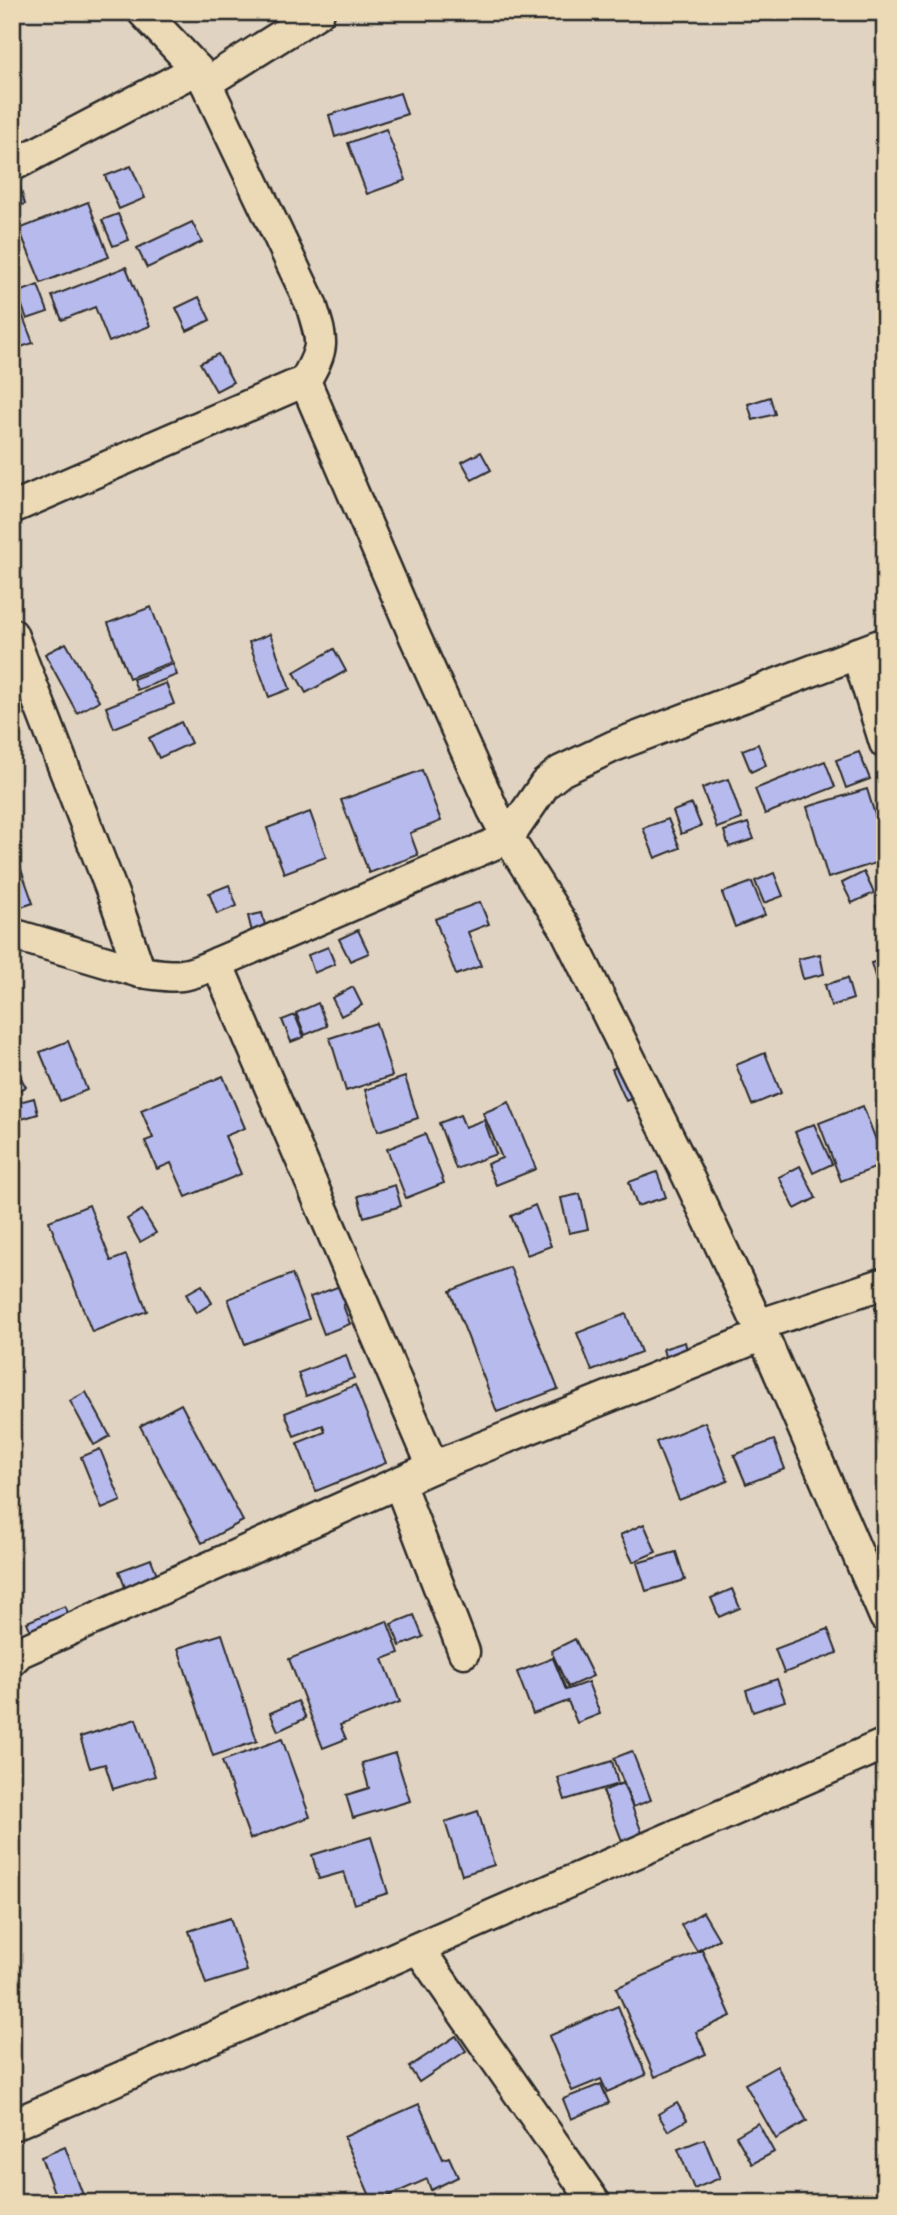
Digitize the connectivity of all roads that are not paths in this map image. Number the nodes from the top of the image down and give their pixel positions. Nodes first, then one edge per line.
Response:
1 (143, 12) edge
2 (319, 12) edge
3 (202, 76) junction
4 (12, 166) edge
5 (305, 381) junction
6 (12, 508) edge
7 (12, 634) edge
8 (885, 643) edge
9 (857, 653) junction
10 (885, 743) edge
11 (508, 838) junction
12 (12, 934) edge
13 (218, 963) junction
14 (140, 972) junction
15 (885, 1283) edge
16 (761, 1330) junction
17 (433, 1467) junction
18 (399, 1483) junction
19 (885, 1617) edge
20 (464, 1652) dead end
21 (12, 1660) edge
22 (885, 1744) edge
23 (419, 1949) junction
24 (12, 2125) edge
25 (595, 2203) edge

1 - 3 street
2 - 3 street
3 - 4 street
3 - 5 street
5 - 6 street
5 - 11 street
7 - 14 street
8 - 9 street
9 - 10 street
9 - 11 street
11 - 13 street
11 - 16 street
12 - 14 street
13 - 14 street
13 - 17 street
15 - 16 street
16 - 17 street
16 - 19 street
17 - 18 street
18 - 20 street
18 - 21 street
22 - 23 street
23 - 24 street
23 - 25 street

